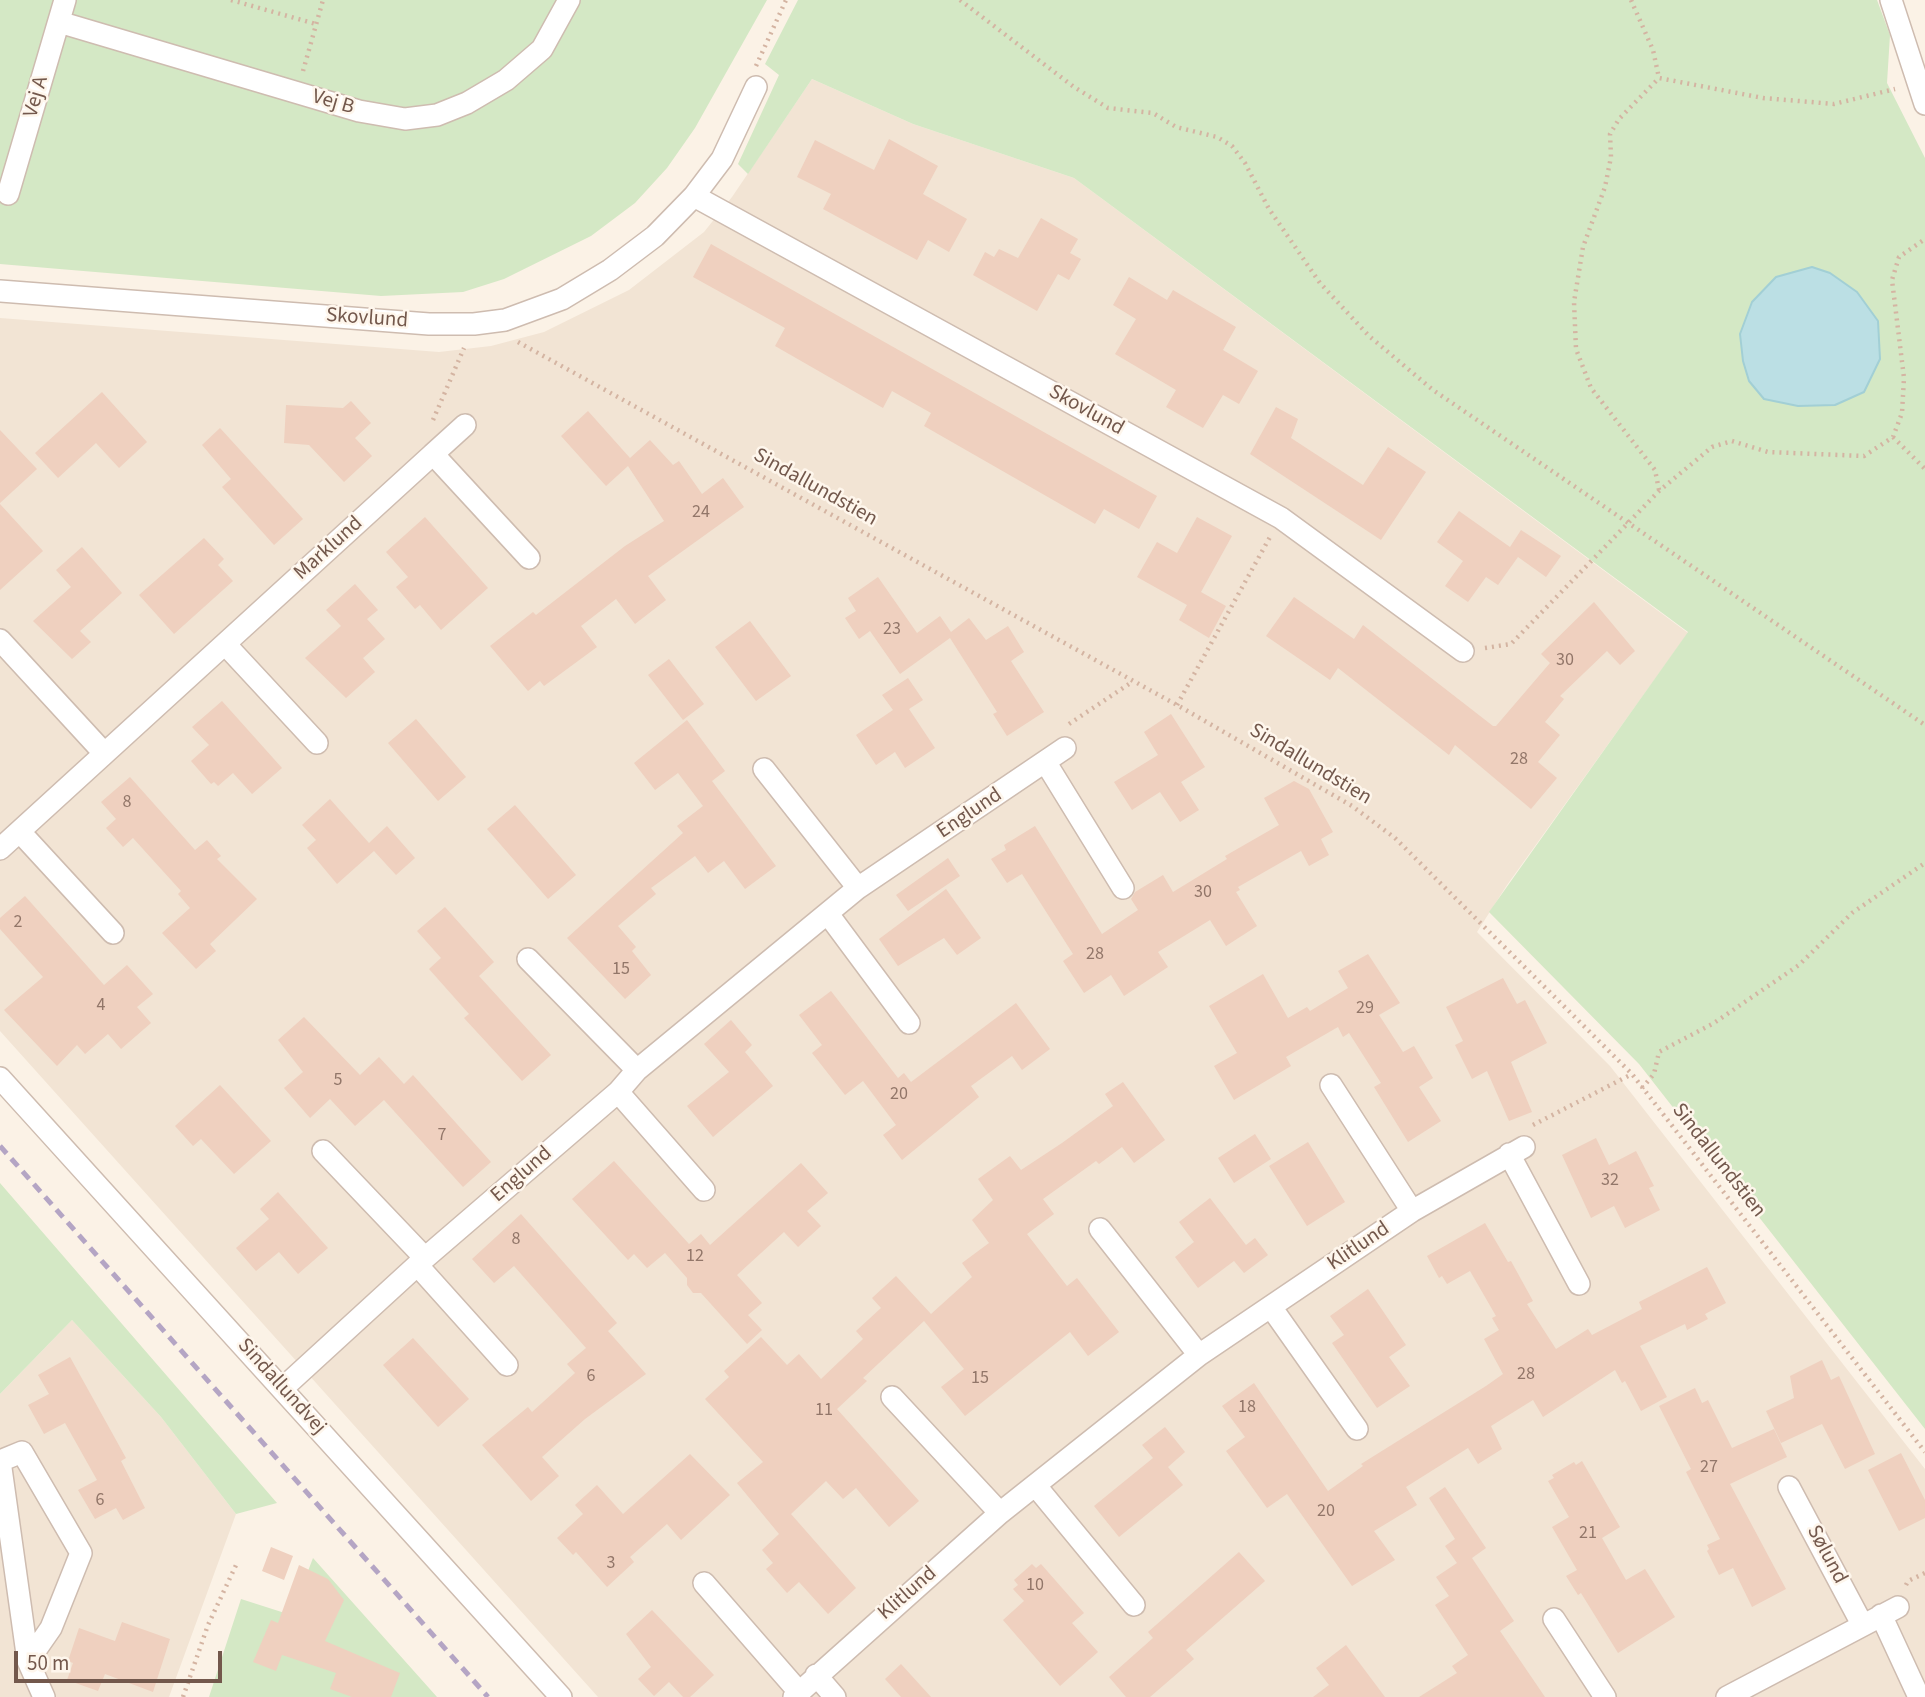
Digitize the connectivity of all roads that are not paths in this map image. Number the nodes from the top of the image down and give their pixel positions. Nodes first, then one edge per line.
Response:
1 (65, 0) edge
2 (569, 0) edge
3 (1891, 0) edge
4 (58, 22) junction
5 (756, 87) road end
6 (1921, 94) edge
7 (8, 194) dead end
8 (694, 196) junction
9 (0, 291) edge
10 (465, 425) dead end
11 (433, 454) junction
12 (529, 558) dead end
13 (0, 640) edge
14 (225, 644) junction
15 (1463, 651) road end
16 (317, 743) dead end
17 (1065, 748) road end
18 (104, 753) junction
19 (1046, 763) junction
20 (764, 769) dead end
21 (20, 832) junction
22 (0, 849) edge
23 (858, 888) junction
24 (1123, 888) dead end
25 (828, 914) junction
26 (113, 933) dead end
27 (528, 959) dead end
28 (909, 1023) dead end
29 (637, 1070) junction
30 (0, 1078) edge
31 (1331, 1085) dead end
32 (618, 1092) junction
33 (323, 1151) dead end
34 (704, 1190) dead end
35 (1412, 1211) junction
36 (1100, 1229) dead end
37 (422, 1263) junction
38 (1579, 1284) dead end
39 (1271, 1307) junction
40 (1199, 1354) junction
41 (507, 1365) dead end
42 (283, 1388) junction
43 (892, 1397) dead end
44 (1357, 1429) dead end
45 (1035, 1485) junction
46 (1789, 1487) dead end
47 (1000, 1513) junction
48 (704, 1583) dead end
49 (1134, 1605) dead end
50 (1881, 1615) junction
51 (1554, 1619) dead end
52 (28, 1661) junction
53 (816, 1675) junction
54 (797, 1694) edge
55 (44, 1697) edge
56 (561, 1697) edge
57 (835, 1697) edge
58 (1605, 1697) edge
59 (1727, 1697) edge
60 (1919, 1697) edge

1 - 4 street, Vej A
2 - 4 street, Vej B
3 - 6 street
4 - 7 street, Vej A
5 - 8 street, Skovlund
8 - 9 street, Skovlund
8 - 15 street, Skovlund
10 - 11 street, Marklund
11 - 12 street
11 - 14 street, Marklund
13 - 18 street
14 - 16 street
14 - 18 street, Marklund
17 - 19 street, Englund
18 - 21 street, Marklund
19 - 23 street, Englund
19 - 24 street
20 - 23 street
21 - 22 street, Marklund
21 - 26 street
23 - 25 street, Englund
25 - 28 street
25 - 29 street, Englund
27 - 29 street
29 - 32 street, Englund
30 - 42 street, Sindallundvej
31 - 35 street, Klitlund
32 - 34 street
32 - 37 street, Englund
33 - 37 street
35 - 38 street, Klitlund
35 - 39 street, Klitlund
36 - 40 street
37 - 41 street
37 - 42 street, Englund
39 - 40 street, Klitlund
39 - 44 street
40 - 45 street, Klitlund
42 - 56 street, Sindallundvej
43 - 47 street
45 - 47 street, Klitlund
45 - 49 street
46 - 50 street, Sølund
47 - 53 street, Klitlund
48 - 54 street, Klitlund
50 - 59 street
50 - 60 street, Sølund
51 - 58 street
52 - 52 street
52 - 55 street
53 - 54 street, Klitlund
53 - 57 street

